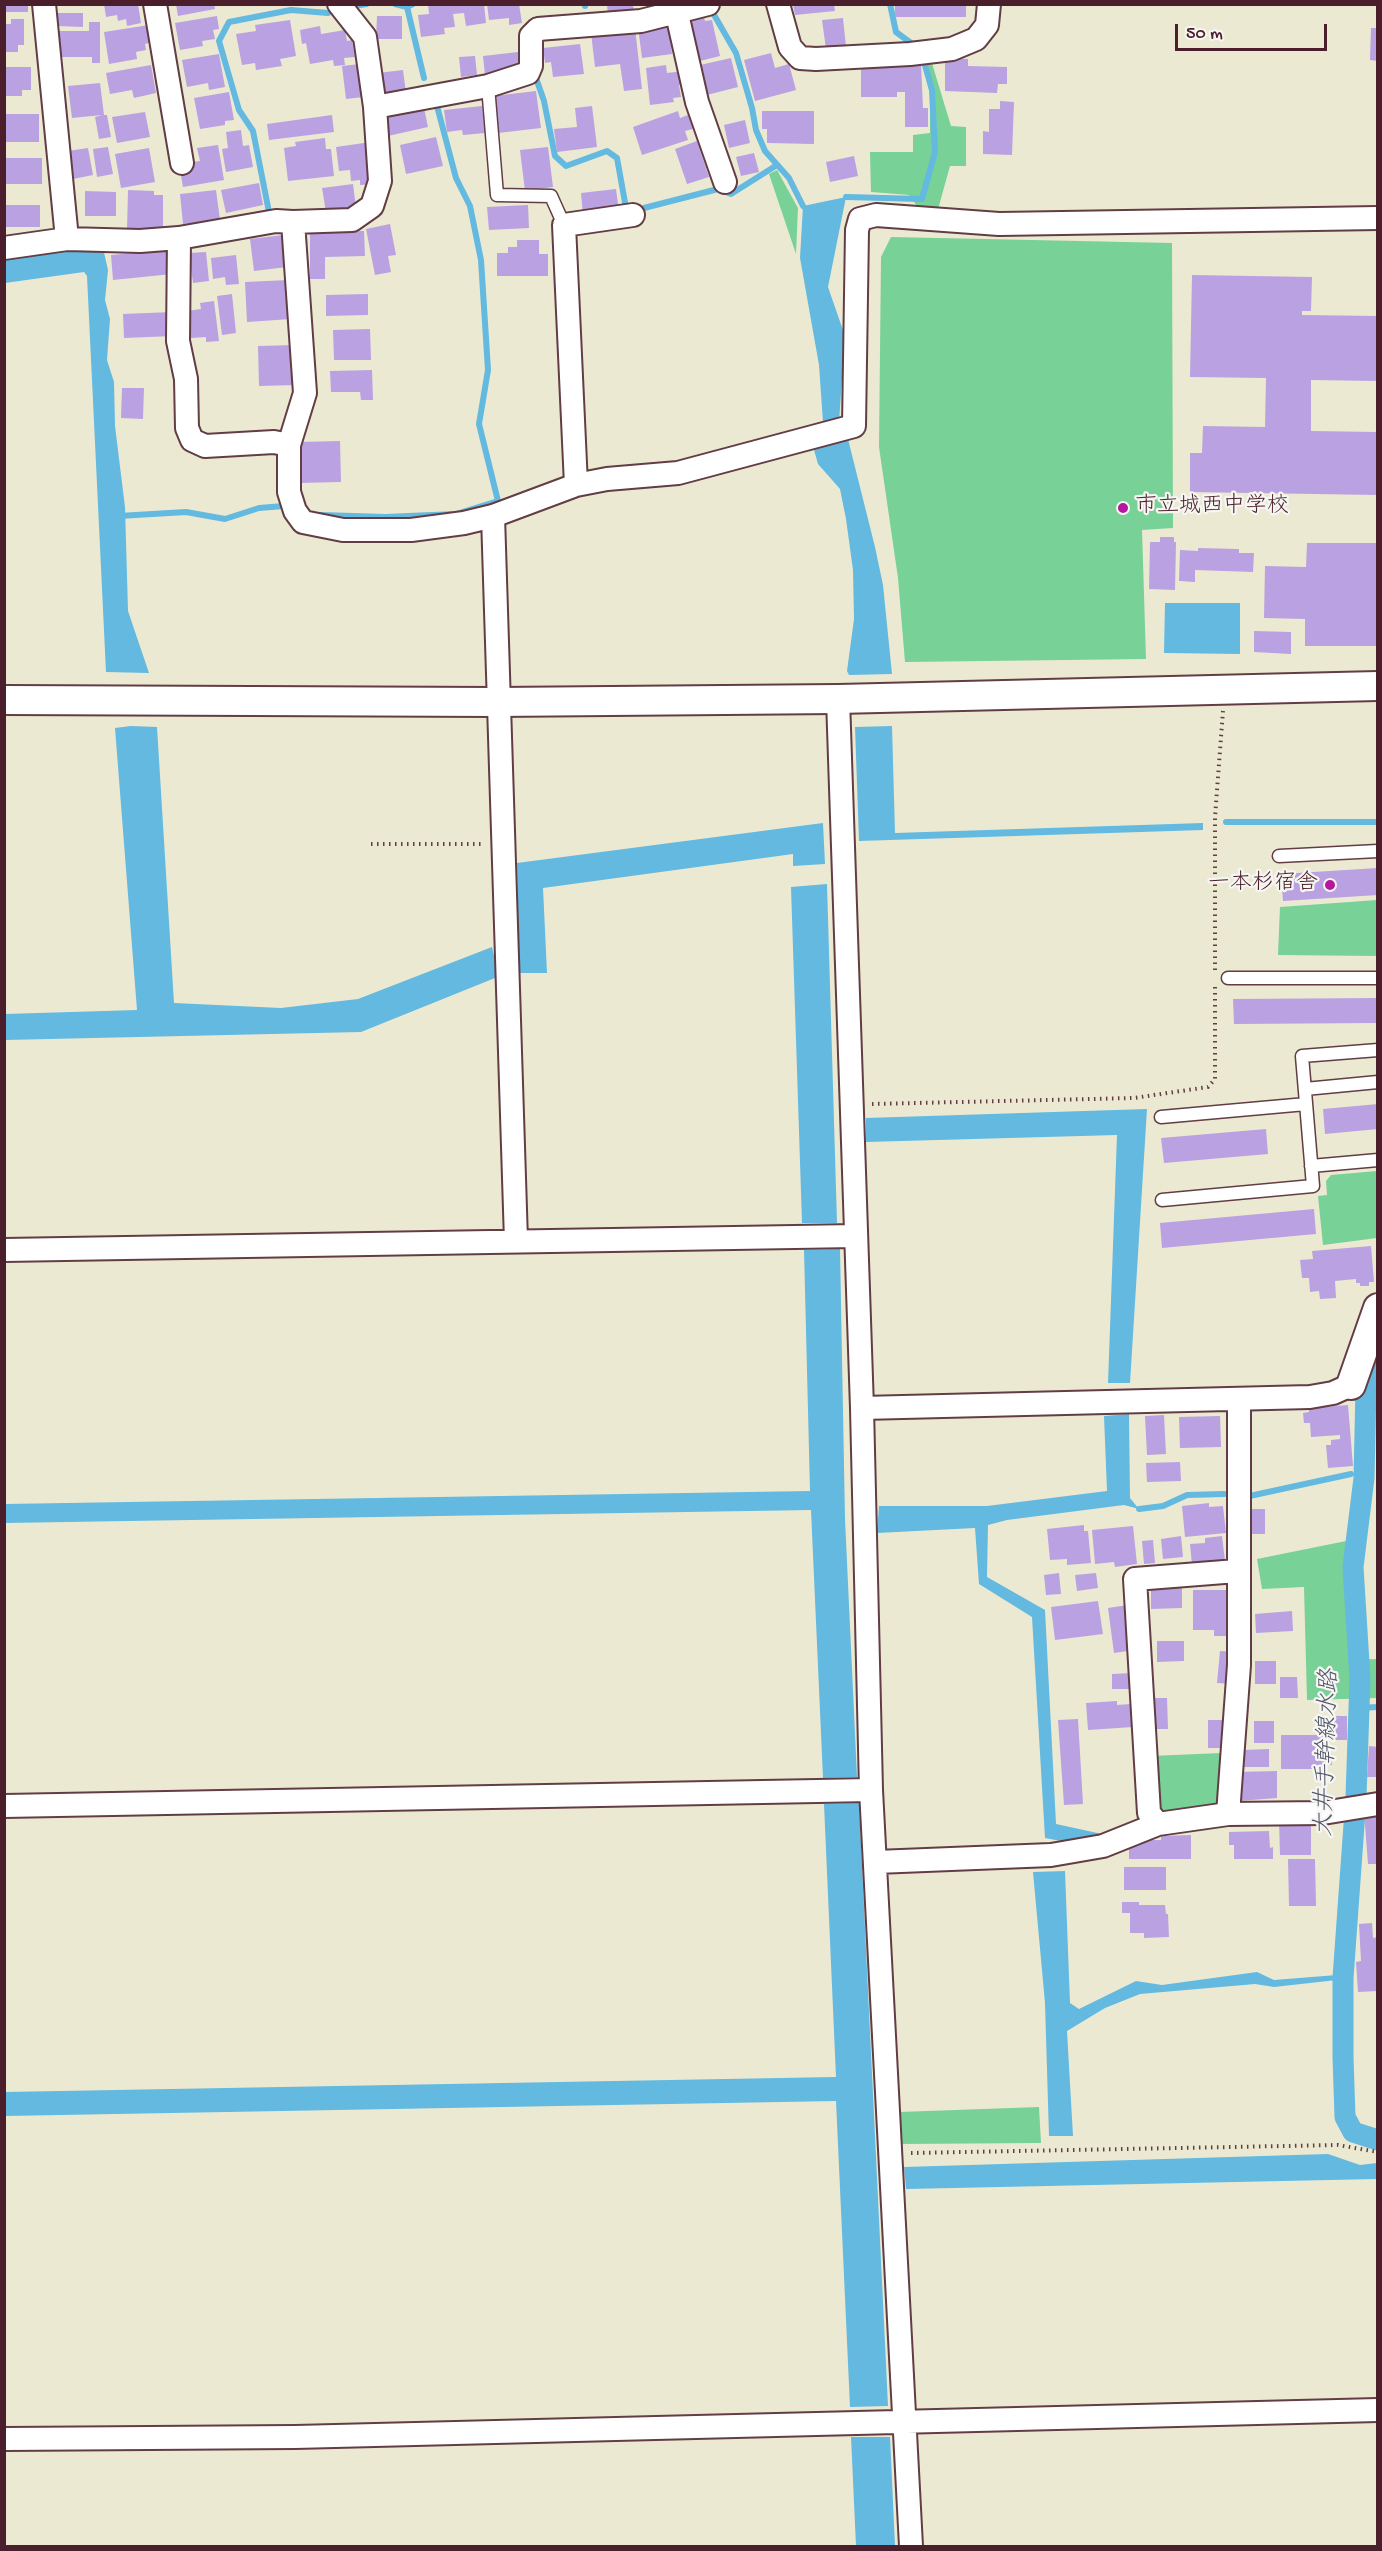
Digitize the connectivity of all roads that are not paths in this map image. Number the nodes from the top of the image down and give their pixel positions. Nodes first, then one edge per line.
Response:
1 (44, 4) edge
2 (155, 4) edge
3 (339, 4) edge
4 (708, 4) edge
5 (778, 4) edge
6 (989, 4) edge
7 (677, 14) junction
8 (488, 86) junction
9 (375, 107) junction
10 (182, 163) dead end
11 (725, 182) dead end
12 (633, 215) dead end
13 (1377, 218) edge
14 (293, 222) junction
15 (564, 225) junction
16 (179, 238) junction
17 (67, 239) junction
18 (4, 248) edge
19 (289, 445) junction
20 (576, 485) junction
21 (493, 516) junction
22 (1377, 686) edge
23 (838, 699) junction
24 (4, 700) edge
25 (497, 702) junction
26 (1377, 851) edge
27 (1279, 856) dead end
28 (1228, 978) dead end
29 (1377, 978) edge
30 (1377, 1050) edge
31 (1377, 1083) edge
32 (1305, 1089) junction
33 (1306, 1104) junction
34 (1161, 1117) dead end
35 (1377, 1160) edge
36 (1311, 1166) junction
37 (1162, 1200) dead end
38 (855, 1236) junction
39 (516, 1241) junction
40 (4, 1250) edge
41 (1377, 1308) edge
42 (1351, 1385) joint
43 (1239, 1399) junction
44 (862, 1408) junction
45 (1237, 1571) junction
46 (871, 1790) junction
47 (4, 1806) edge
48 (1362, 1807) edge
49 (1228, 1814) junction
50 (1158, 1824) junction
51 (876, 1862) junction
52 (1377, 2410) edge
53 (904, 2420) junction
54 (4, 2439) edge
55 (911, 2547) edge

1 - 17 street
2 - 10 street
3 - 9 street
4 - 7 street
5 - 6 street
7 - 8 street
7 - 11 street
8 - 9 street
8 - 15 lane
9 - 14 street
12 - 15 street
13 - 20 street
14 - 16 street
14 - 19 street
15 - 20 street
16 - 17 street
16 - 19 street
17 - 18 street
19 - 21 street
20 - 21 street
21 - 25 street
22 - 23 street
23 - 25 street
23 - 38 street
24 - 25 street
25 - 39 street
26 - 27 lane
28 - 29 lane
30 - 32 lane
31 - 32 lane
32 - 33 lane
33 - 34 lane
33 - 36 lane
35 - 36 lane
36 - 37 lane
38 - 39 street
38 - 44 street
39 - 40 street
41 - 42 street
42 - 43 street
43 - 44 street
43 - 45 street
44 - 46 street
45 - 49 street
45 - 50 street
46 - 47 street
46 - 51 street
48 - 49 street
49 - 50 street
50 - 51 street
51 - 53 street
52 - 53 street
53 - 54 street
53 - 55 street

